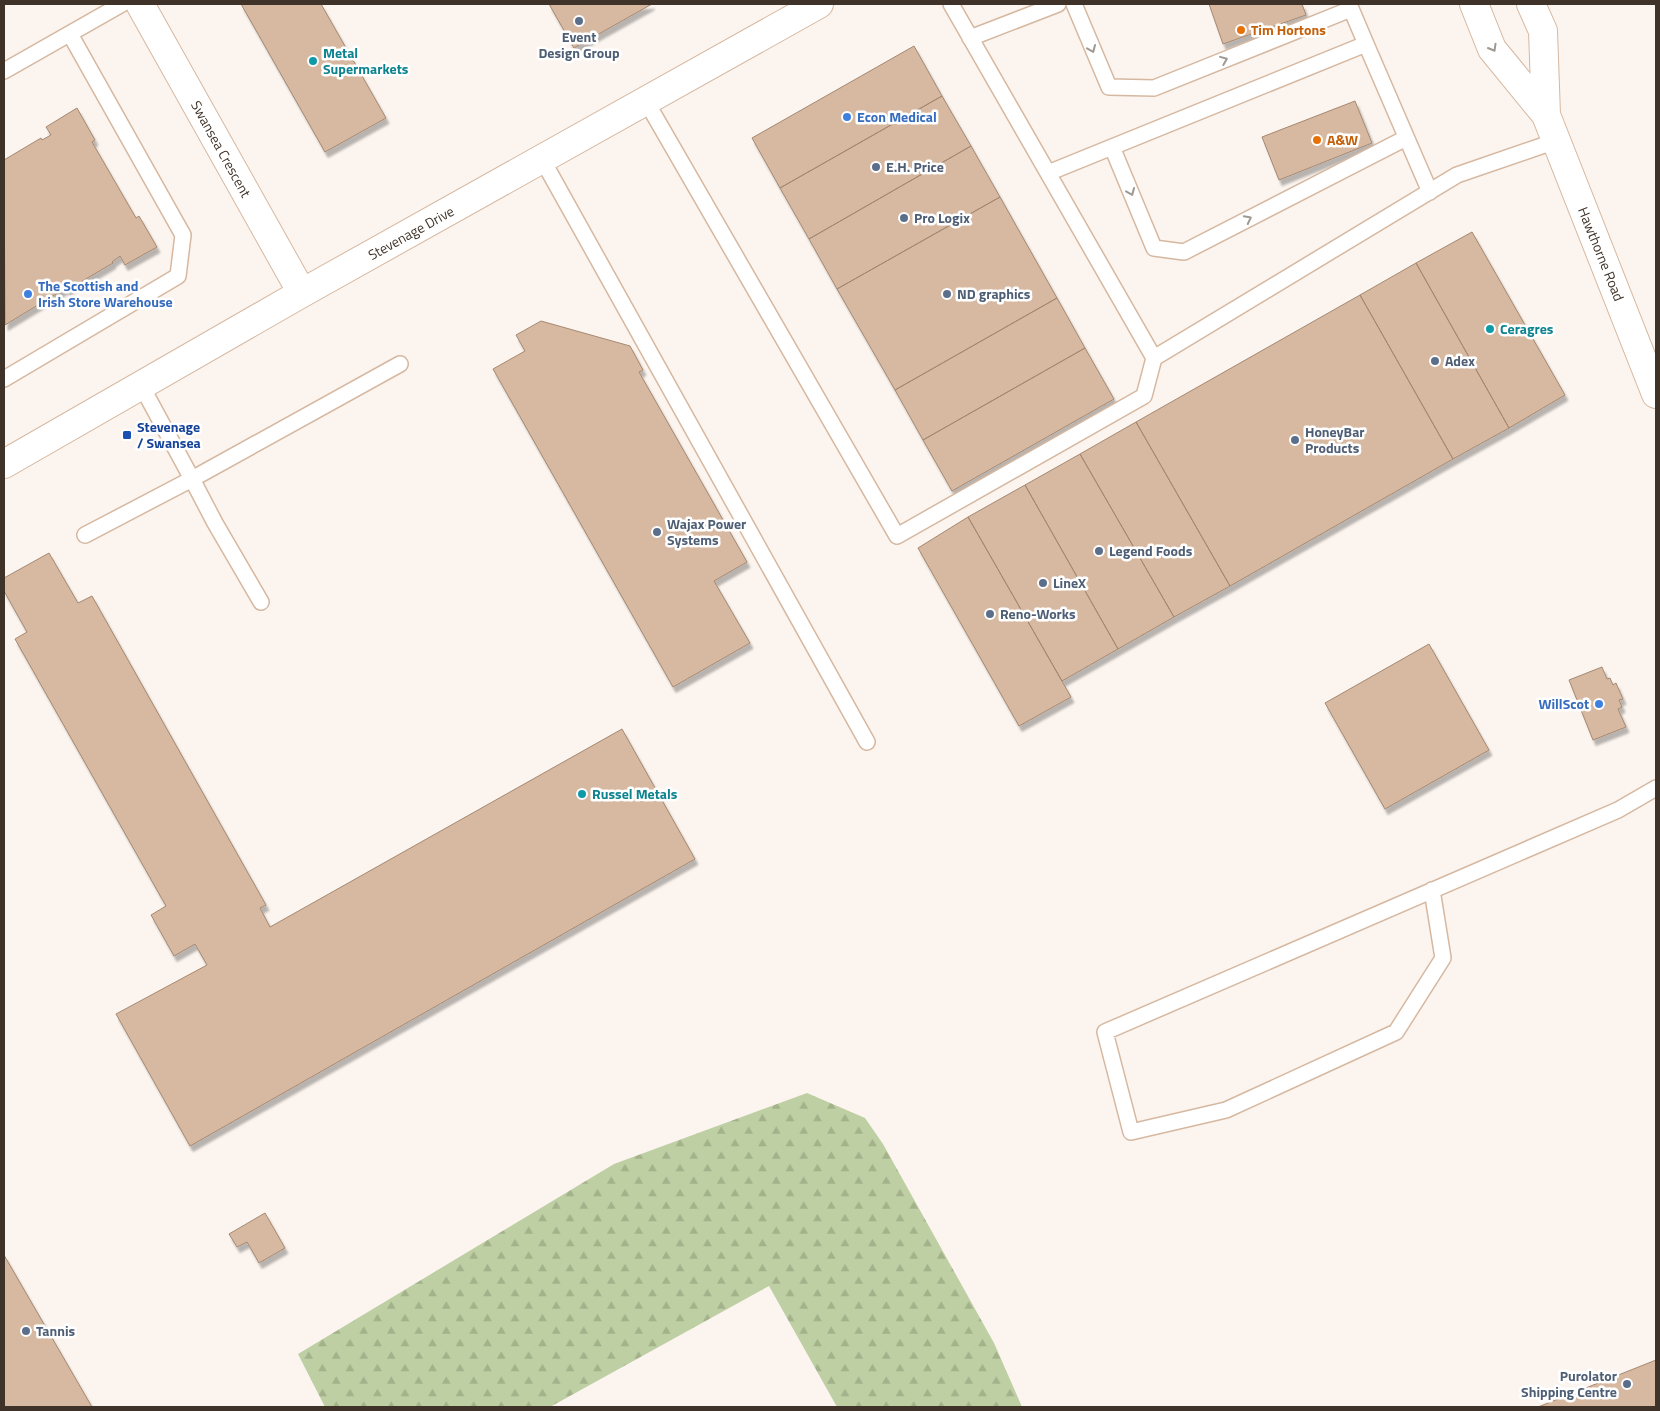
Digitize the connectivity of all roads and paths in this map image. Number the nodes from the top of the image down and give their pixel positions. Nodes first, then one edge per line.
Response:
1 (122, 4) edge
2 (140, 4) edge
3 (819, 4) edge
4 (951, 4) edge
5 (1058, 4) edge
6 (1074, 4) edge
7 (1474, 4) edge
8 (1531, 4) edge
9 (1350, 6) edge
10 (70, 34) junction
11 (970, 38) junction
12 (1366, 44) junction
13 (4, 71) edge
14 (646, 100) junction
15 (1546, 115) junction
16 (1406, 138) junction
17 (1556, 141) junction
18 (1112, 147) junction
19 (542, 159) junction
20 (1048, 173) junction
21 (1430, 192) junction
22 (302, 293) junction
23 (1154, 358) junction
24 (400, 364) dead end
25 (4, 379) edge
26 (141, 385) junction
27 (1656, 394) edge
28 (4, 464) edge
29 (192, 479) junction
30 (85, 536) dead end
31 (261, 602) dead end
32 (867, 742) dead end
33 (1656, 788) edge
34 (1432, 890) junction

1 - 10 lane
2 - 22 street, Swansea Crescent
3 - 14 street, Stevenage Drive
4 - 11 lane
5 - 11 lane
6 -> 9 lane
7 -> 15 street, Hawthorne Road
8 - 15 street, Hawthorne Road
9 - 12 lane
10 - 13 lane
10 - 25 lane
11 - 20 lane
12 - 16 lane
12 - 18 lane
14 - 19 street, Stevenage Drive
14 - 23 lane
15 - 17 street, Hawthorne Road
18 -> 16 lane
16 - 21 lane
17 - 21 lane
17 - 27 street, Hawthorne Road
18 - 20 lane
19 - 22 street, Stevenage Drive
19 - 32 lane
20 - 23 lane
21 - 23 lane
22 - 26 street, Stevenage Drive
24 - 29 lane
26 - 28 street, Stevenage Drive
26 - 29 lane
29 - 30 lane
29 - 31 lane
33 - 34 lane
34 - 34 lane

